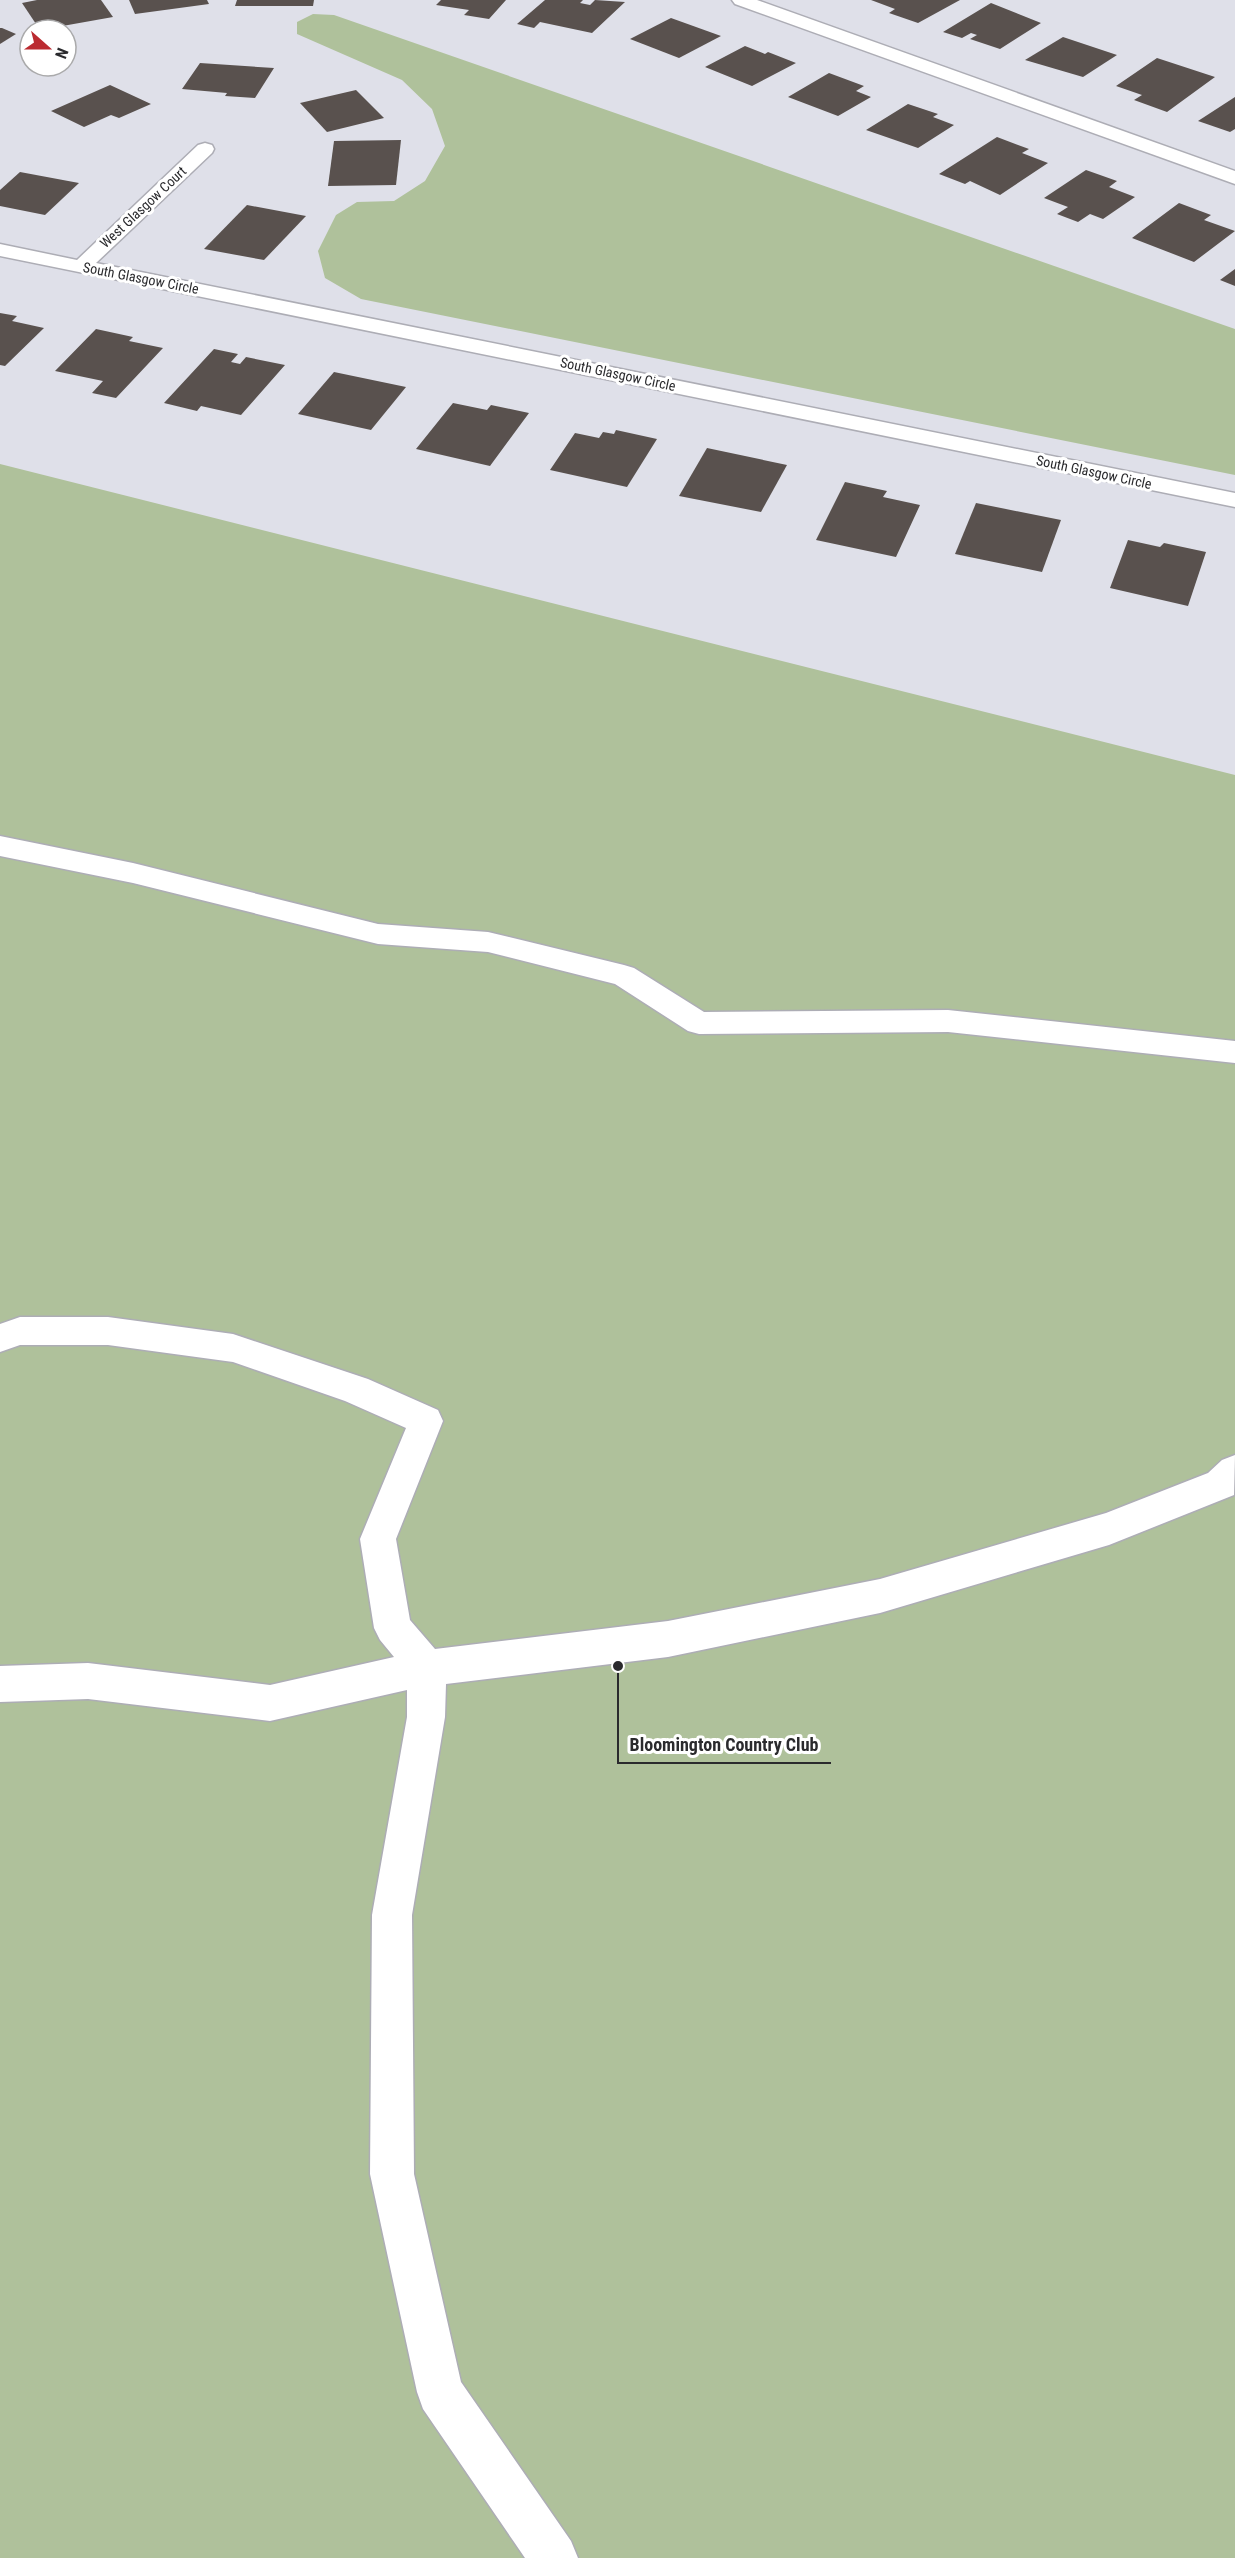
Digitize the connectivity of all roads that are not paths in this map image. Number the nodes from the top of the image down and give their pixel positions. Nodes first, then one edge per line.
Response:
1 (741, 0) edge
2 (205, 149) dead end
3 (1235, 178) edge
4 (0, 250) edge
5 (82, 266) junction
6 (1235, 500) edge
7 (0, 846) edge
8 (1235, 1052) edge
9 (0, 1338) edge
10 (1235, 1472) edge
11 (427, 1668) junction
12 (0, 1684) edge
13 (554, 2558) edge

1 - 3 street
2 - 5 street, West Glasgow Court
4 - 5 street, South Glasgow Circle
5 - 6 street, South Glasgow Circle
7 - 8 street
9 - 11 street
10 - 11 street
11 - 12 street
11 - 13 street

